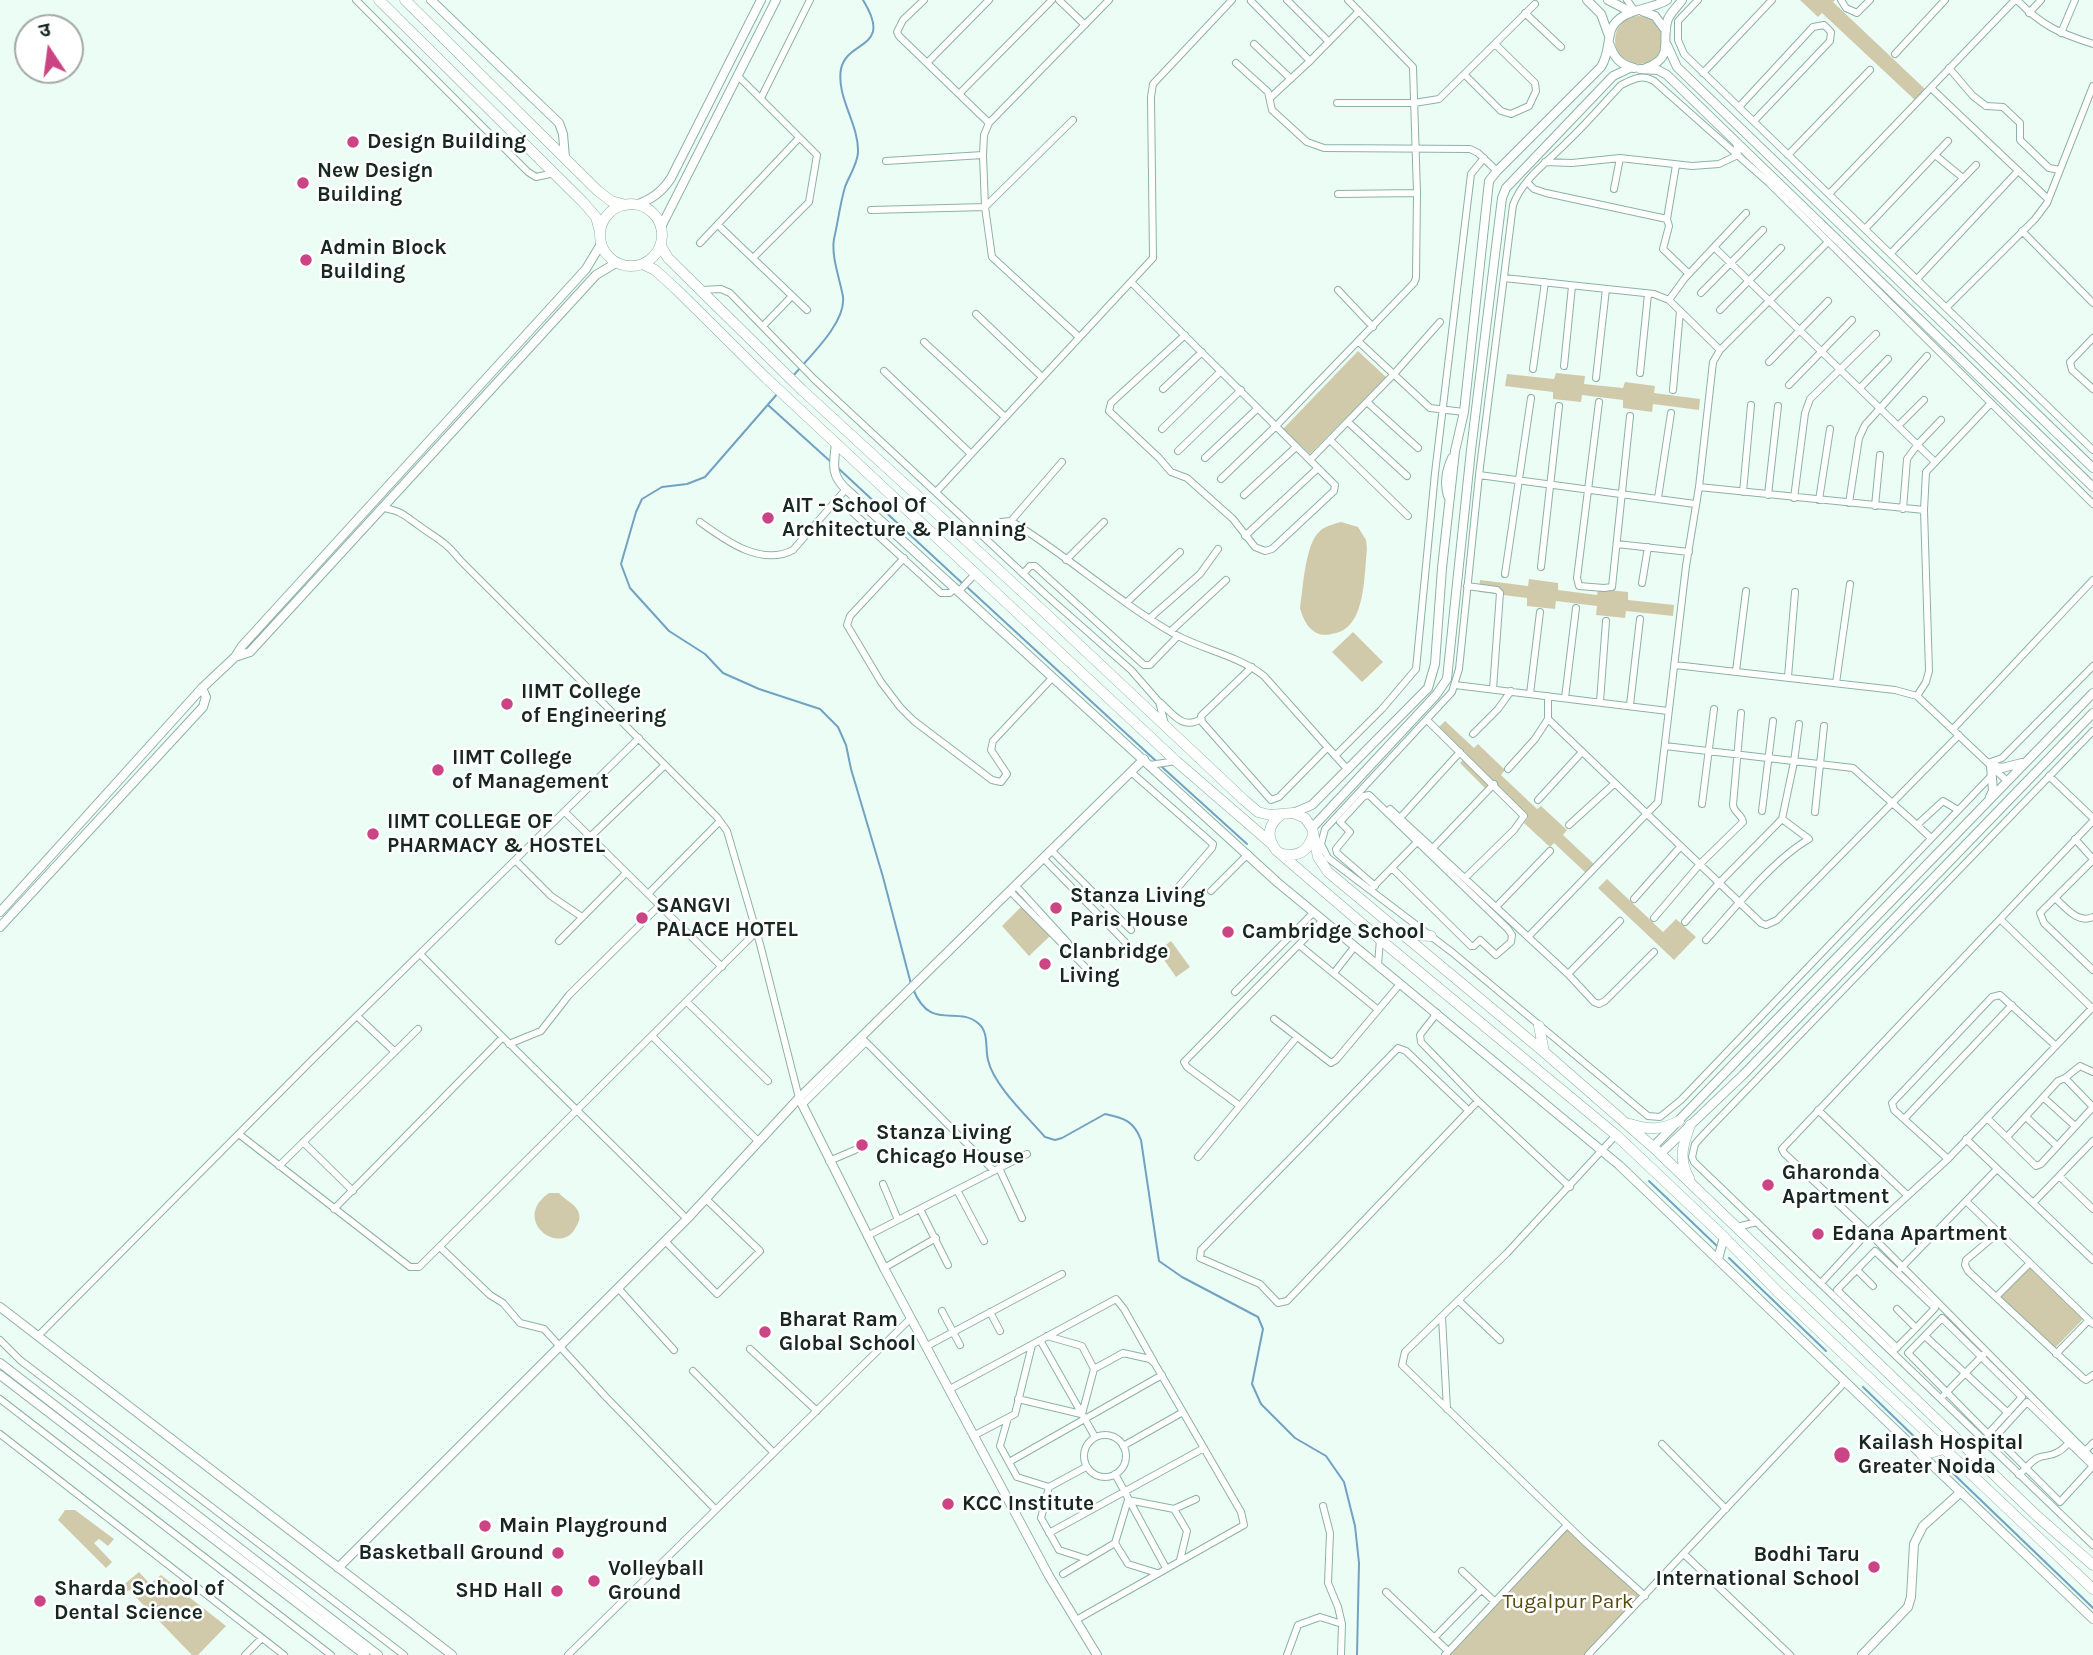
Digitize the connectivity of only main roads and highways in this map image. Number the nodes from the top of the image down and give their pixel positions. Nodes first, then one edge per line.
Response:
1 (379, 0) edge
2 (405, 0) edge
3 (631, 205) junction
4 (600, 232) junction
5 (660, 246) junction
6 (643, 264) junction
7 (1288, 813) junction
8 (1312, 833) junction
9 (1272, 844) junction
10 (1282, 854) junction
11 (1400, 934) junction
12 (1431, 936) road end
13 (1539, 1026) road end
14 (1521, 1033) junction
15 (1503, 1041) junction
16 (1544, 1052) junction
17 (1626, 1123) junction
18 (1693, 1185) junction
19 (1787, 1276) junction
20 (1766, 1280) junction
21 (1944, 1450) junction
22 (1922, 1455) road end
23 (2093, 1565) edge
24 (2093, 1589) edge

1 - 4 main road
2 - 3 main road
3 - 4 main road
3 - 5 main road
4 - 6 main road
5 - 6 main road
5 - 7 main road
6 - 9 main road
7 - 8 main road
7 - 9 main road
8 - 10 main road
8 - 11 main road
9 - 10 main road
10 - 15 main road
11 - 12 main road
11 - 14 main road
13 - 16 main road
14 - 15 main road
14 - 16 main road
15 - 20 main road
16 - 17 main road
17 - 18 main road
17 - 18 main road
18 - 19 main road
19 - 20 main road
19 - 23 main road
20 - 21 main road
21 - 22 main road
21 - 24 main road

